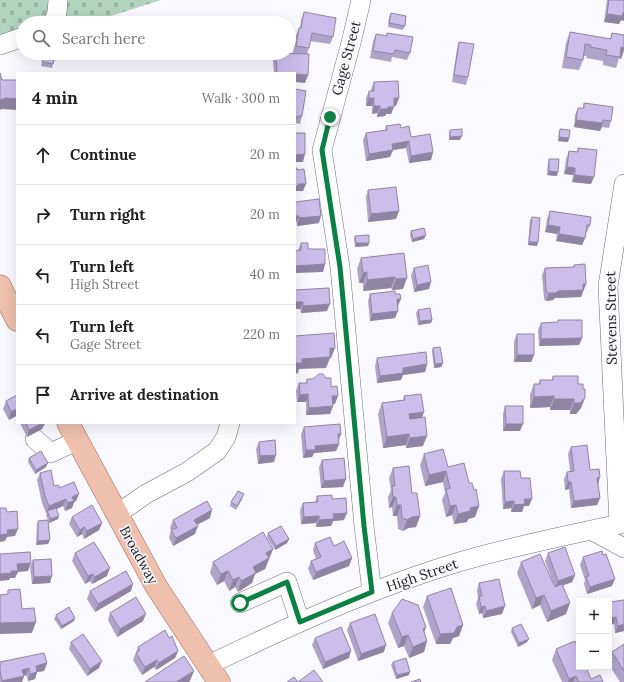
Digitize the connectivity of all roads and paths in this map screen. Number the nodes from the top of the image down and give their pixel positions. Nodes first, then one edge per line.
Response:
1 (58, 0) edge
2 (361, 0) edge
3 (56, 16) edge
4 (16, 39) edge
5 (0, 45) edge
6 (624, 184) edge
7 (0, 286) edge
8 (616, 286) edge
9 (16, 318) edge
10 (230, 424) edge
11 (72, 432) edge
12 (35, 439) dead end
13 (117, 514) junction
14 (622, 523) edge
15 (591, 530) junction
16 (624, 548) edge
17 (372, 592) junction
18 (240, 603) dead end
19 (300, 622) junction
20 (213, 674) edge

1 - 3 street
2 - 17 street, Gage Street
4 - 5 street
6 - 8 street, Stevens Street
7 - 9 main road
8 - 14 street, Stevens Street
10 - 13 street
11 - 12 street
11 - 13 main road, Broadway
13 - 20 main road, Broadway
14 - 15 street, High Street
15 - 16 street
15 - 17 street, High Street
17 - 19 street, High Street
18 - 19 street
19 - 20 street, High Street

